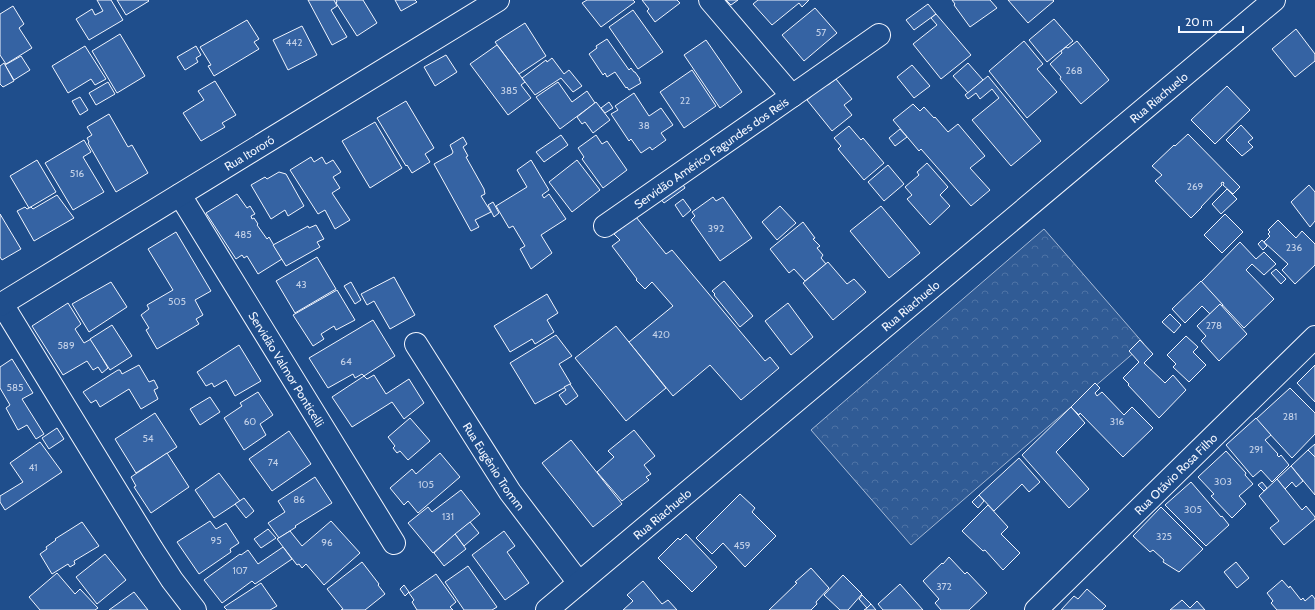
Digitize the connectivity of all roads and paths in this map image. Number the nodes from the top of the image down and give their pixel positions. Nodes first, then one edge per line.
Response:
1 (498, 0) edge
2 (710, 0) edge
3 (1274, 0) edge
4 (879, 35) dead end
5 (792, 96) junction
6 (180, 195) junction
7 (605, 226) dead end
8 (1, 305) edge
9 (1315, 337) edge
10 (416, 344) dead end
11 (394, 543) dead end
12 (579, 583) junction
13 (195, 610) edge
14 (547, 610) edge
15 (1036, 610) edge

1 - 6 street, Rua Itororó
2 - 5 street, Servidão Américo Fagundes dos Reis
3 - 12 street, Rua Riachuelo
4 - 5 street
5 - 7 street, Servidão Américo Fagundes dos Reis
6 - 8 street, Rua Itororó
6 - 11 street, Servidão Valmor Ponticelli
8 - 13 street
9 - 15 street, Rua Otávio Rosa Filho
10 - 12 street, Rua Eugênio Tromm
12 - 14 street, Rua Riachuelo

